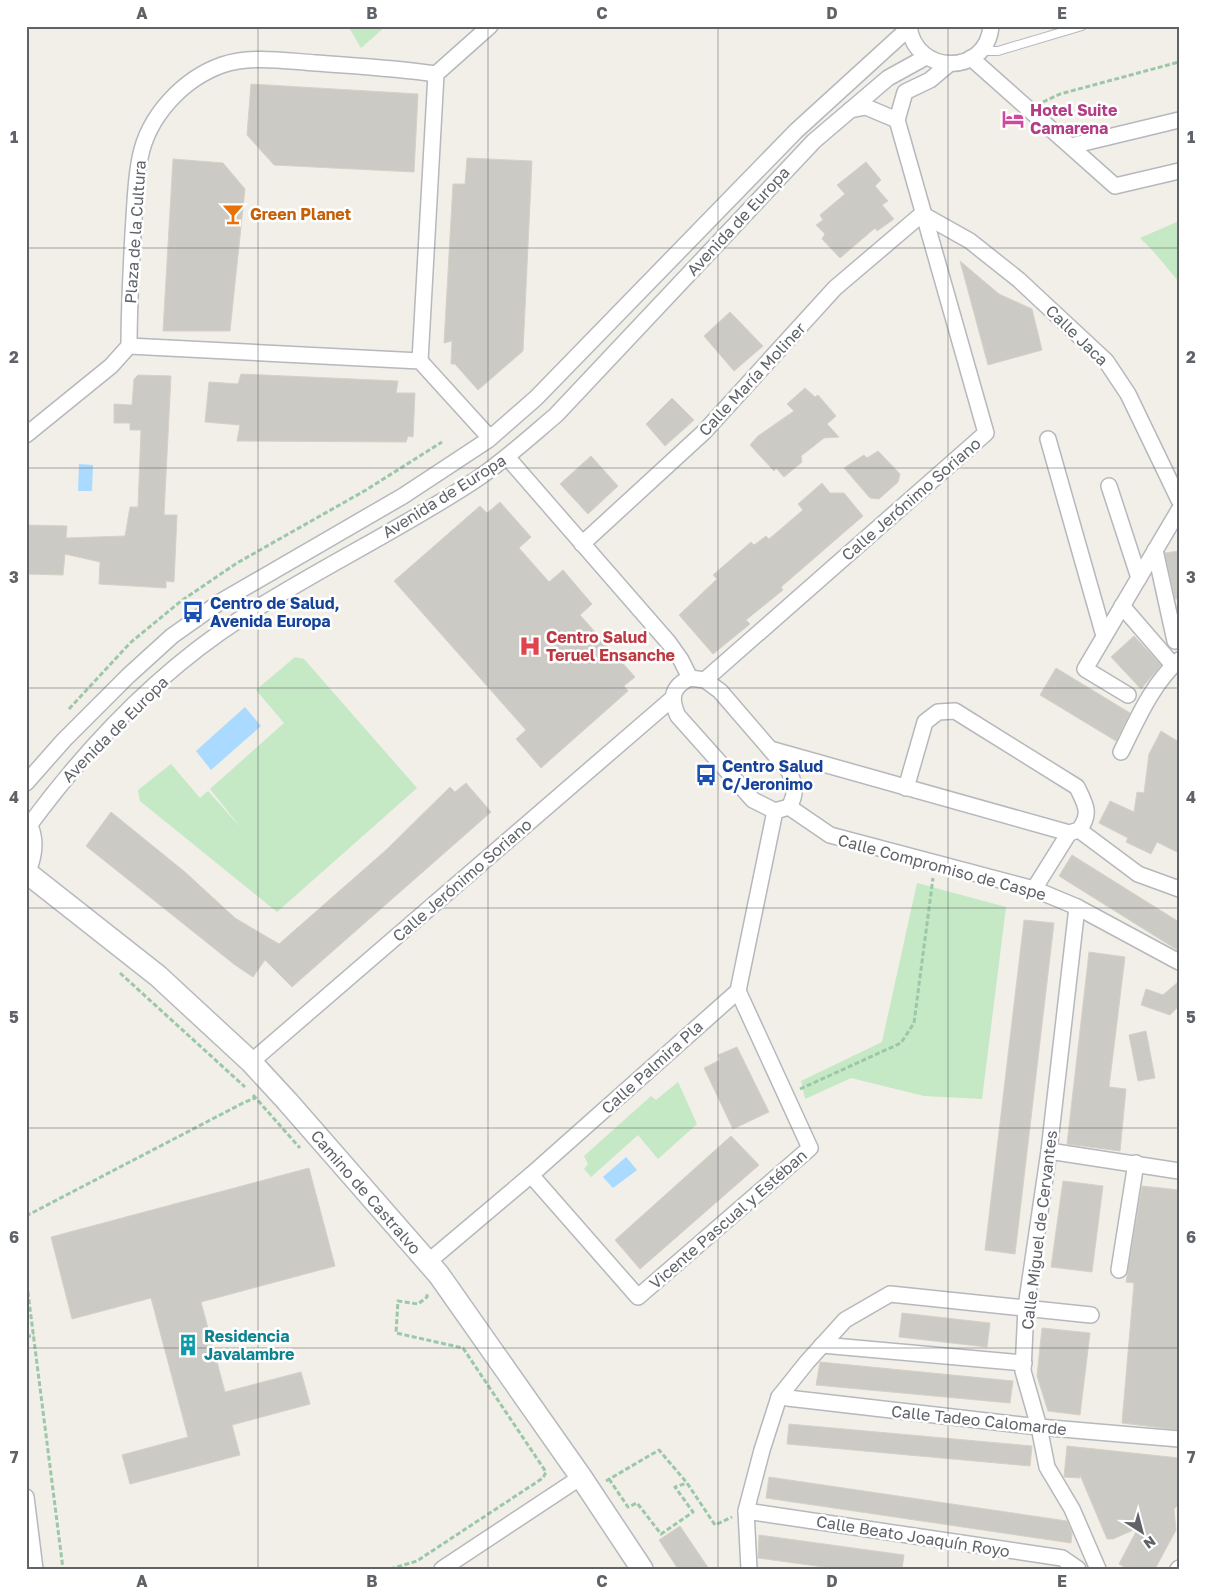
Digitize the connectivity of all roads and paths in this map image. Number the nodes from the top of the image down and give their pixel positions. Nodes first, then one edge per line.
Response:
1 (490, 26) edge
2 (990, 26) edge
3 (1082, 26) edge
4 (909, 27) edge
5 (976, 54) junction
6 (926, 57) junction
7 (1179, 62) edge
8 (949, 64) junction
9 (436, 74) junction
10 (1029, 109) junction
11 (850, 110) junction
12 (897, 120) junction
13 (1179, 120) edge
14 (1071, 146) junction
15 (1179, 171) edge
16 (922, 214) junction
17 (129, 346) junction
18 (420, 361) junction
19 (26, 435) edge
20 (490, 438) junction
21 (1048, 439) dead end
22 (507, 457) junction
23 (1109, 486) dead end
24 (1179, 500) edge
25 (1179, 510) edge
26 (582, 544) junction
27 (1155, 550) junction
28 (1138, 578) junction
29 (1122, 606) junction
30 (1104, 636) junction
31 (1175, 641) dead end
32 (1176, 662) edge
33 (690, 678) junction
34 (706, 680) junction
35 (1128, 695) dead end
36 (673, 698) junction
37 (770, 749) junction
38 (1121, 752) dead end
39 (26, 783) edge
40 (906, 788) junction
41 (782, 809) junction
42 (27, 825) edge
43 (1074, 832) junction
44 (935, 864) junction
45 (26, 868) edge
46 (26, 872) edge
47 (1034, 889) junction
48 (1179, 889) edge
49 (1077, 907) junction
50 (1179, 962) edge
51 (115, 968) dead end
52 (738, 991) junction
53 (251, 1062) junction
54 (786, 1095) junction
55 (256, 1098) junction
56 (303, 1151) dead end
57 (1049, 1151) junction
58 (1136, 1163) junction
59 (1179, 1170) edge
60 (531, 1175) junction
61 (26, 1216) edge
62 (428, 1262) junction
63 (1119, 1270) dead end
64 (26, 1277) edge
65 (426, 1287) dead end
66 (1026, 1307) junction
67 (1091, 1315) dead end
68 (34, 1335) junction
69 (26, 1337) edge
70 (822, 1344) junction
71 (1024, 1363) junction
72 (779, 1397) junction
73 (1040, 1427) junction
74 (1179, 1439) edge
75 (610, 1479) junction
76 (687, 1483) junction
77 (586, 1484) junction
78 (26, 1497) edge
79 (746, 1511) junction
80 (403, 1567) edge
81 (35, 1569) edge
82 (63, 1569) edge
83 (390, 1569) edge
84 (442, 1569) edge
85 (642, 1569) edge
86 (749, 1569) edge
87 (1078, 1569) edge
88 (1098, 1569) edge

1 - 9 street
2 - 5 street
3 - 5 lane
4 - 6 street
4 - 20 street, Avenida de Europa
5 - 8 street
5 - 10 street
6 - 8 street
6 - 11 street, Avenida de Europa
7 - 10 path
8 - 12 street
9 - 17 street, Plaza de la Cultura
9 - 18 street
10 - 14 street
11 - 12 street
11 - 22 street, Avenida de Europa
12 - 16 street, Calle Jerónimo Soriano
13 - 14 street
14 - 15 street
16 - 24 street, Calle Jaca
16 - 26 street, Calle María Moliner
16 - 34 street, Calle Jerónimo Soriano
17 - 18 street
17 - 19 street
18 - 20 street
20 - 39 street, Avenida de Europa
21 - 30 street
22 - 26 street
22 - 42 street, Avenida de Europa
23 - 28 street
25 - 27 street
26 - 33 street
27 - 28 street
27 - 31 street
28 - 29 street
29 - 30 street
29 - 32 street
30 - 35 street
32 - 38 street
33 - 34 street
33 - 36 street, Calle Jerónimo Soriano
34 - 37 street
36 - 41 street, Calle Compromiso de Caspe
36 - 53 street, Calle Jerónimo Soriano
37 - 40 street
37 - 41 street
40 - 43 street
40 - 43 street
41 - 44 street, Calle Compromiso de Caspe
41 - 52 street
42 - 45 street
43 - 47 street
43 - 48 street
44 - 47 street, Calle Compromiso de Caspe
44 - 54 path
46 - 53 street, Camino de Castralvo
47 - 49 street, Calle Compromiso de Caspe
49 - 50 street, Calle Compromiso de Caspe
49 - 57 street, Calle Miguel de Cervantes
51 - 55 path
52 - 54 street, Vicente Pascual y Estéban
52 - 60 street, Calle Palmira Pla
53 - 62 street, Camino de Castralvo
54 - 60 street, Vicente Pascual y Estéban
55 - 56 path
55 - 61 path
57 - 58 street
57 - 66 street, Calle Miguel de Cervantes
58 - 59 street
58 - 63 street
60 - 62 street, Calle Palmira Pla
62 - 77 street, Camino de Castralvo
64 - 68 path
65 - 80 path
66 - 67 street
66 - 70 street
66 - 71 street, Calle Miguel de Cervantes
68 - 69 path
68 - 82 path
70 - 71 street
70 - 72 street
71 - 73 street, Calle Miguel de Cervantes
72 - 73 street, Calle Tadeo Calomarde
72 - 79 street
73 - 74 street, Calle Tadeo Calomarde
73 - 88 street, Calle Miguel de Cervantes
75 - 76 path
75 - 76 path
75 - 77 path
76 - 79 path
77 - 84 street
77 - 85 street, Camino de Castralvo
78 - 81 street
79 - 86 street
79 - 87 street, Calle Beato Joaquín Royo
80 - 83 path

